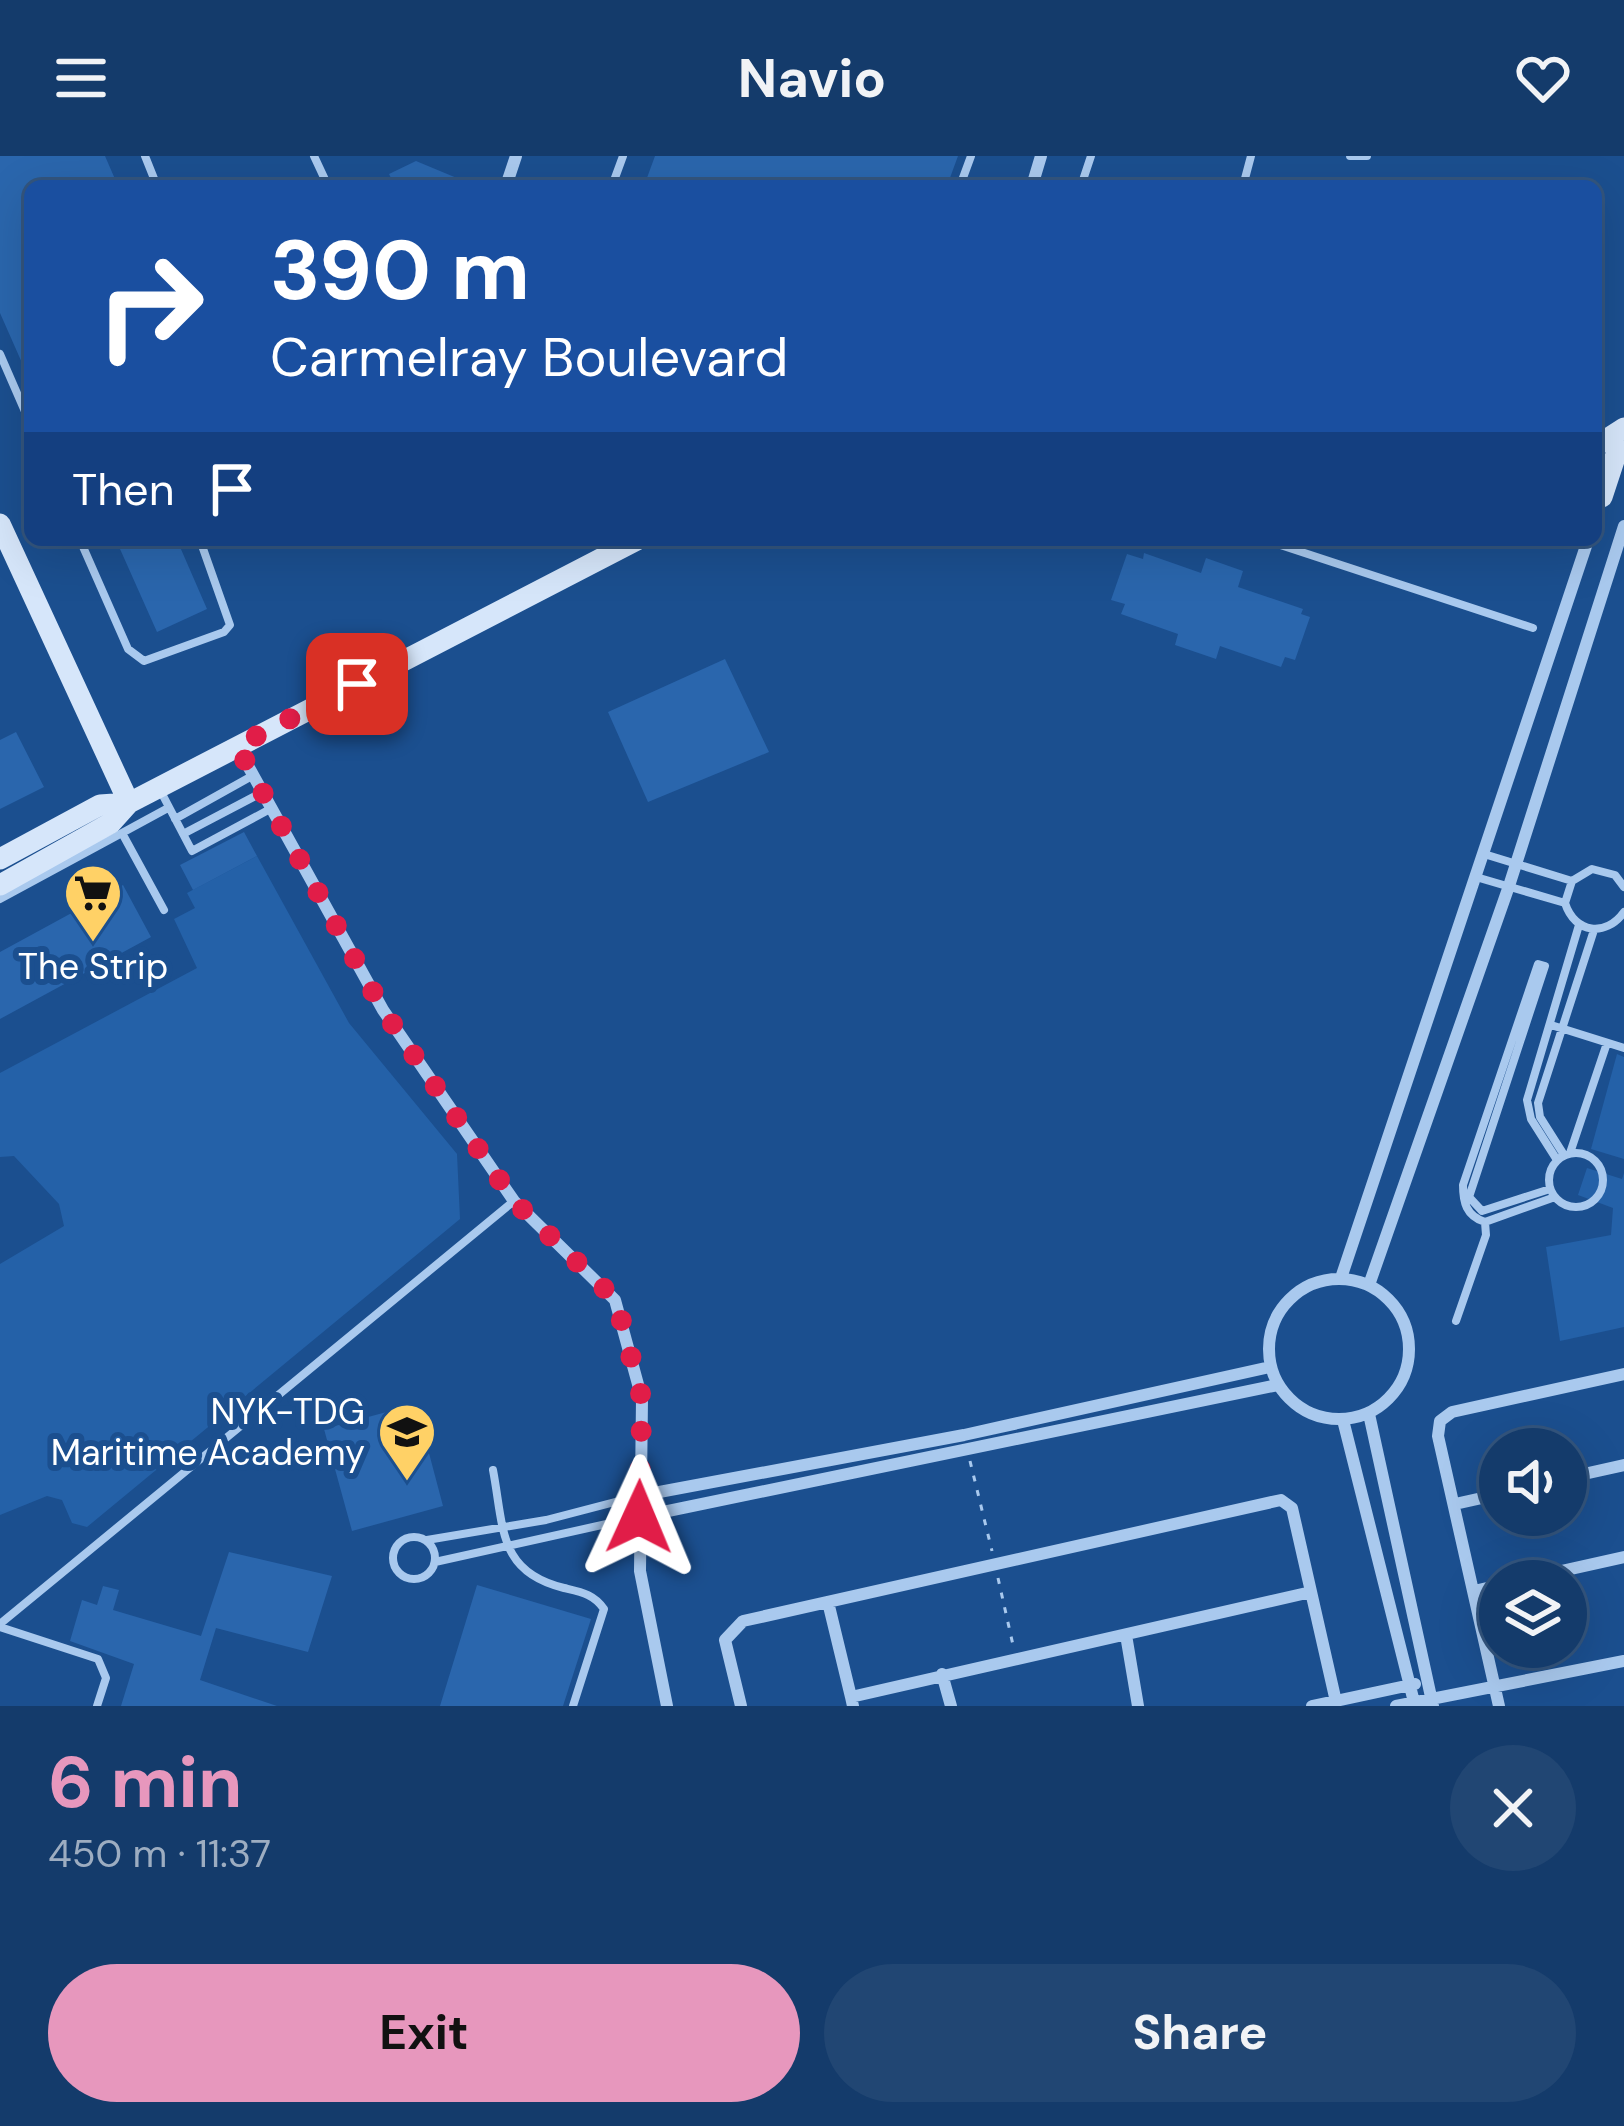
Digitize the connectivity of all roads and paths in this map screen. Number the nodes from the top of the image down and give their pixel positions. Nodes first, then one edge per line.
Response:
1 (1350, 156) edge
2 (1366, 156) edge
3 (0, 354) edge
4 (24, 410) edge
5 (1624, 429) edge
6 (1610, 472) edge
7 (1605, 503) edge
8 (0, 524) edge
9 (1624, 526) edge
10 (83, 546) edge
11 (202, 546) edge
12 (625, 546) edge
13 (1282, 546) edge
14 (1586, 546) edge
15 (1533, 628) dead end
16 (237, 746) junction
17 (254, 776) junction
18 (263, 791) junction
19 (163, 797) junction
20 (128, 803) junction
21 (272, 808) junction
22 (175, 819) junction
23 (122, 833) junction
24 (183, 834) junction
25 (1484, 854) junction
26 (0, 859) edge
27 (1515, 864) junction
28 (27, 877) junction
29 (1476, 877) junction
30 (1572, 881) junction
31 (0, 885) edge
32 (1509, 886) junction
33 (1624, 887) edge
34 (0, 899) edge
35 (1565, 903) junction
36 (164, 910) dead end
37 (1624, 912) edge
38 (1579, 925) junction
39 (1594, 931) junction
40 (1551, 1025) junction
41 (1564, 1029) junction
42 (1421, 1039) junction
43 (1607, 1043) junction
44 (1450, 1048) junction
45 (1624, 1048) edge
46 (1402, 1096) junction
47 (1430, 1106) junction
48 (1563, 1156) junction
49 (1552, 1193) junction
50 (514, 1201) junction
51 (1485, 1222) junction
52 (1341, 1278) junction
53 (1369, 1285) junction
54 (1456, 1321) dead end
55 (1270, 1367) junction
56 (1624, 1374) edge
57 (1278, 1385) junction
58 (1369, 1414) junction
59 (1342, 1420) junction
60 (968, 1452) junction
61 (1624, 1465) edge
62 (493, 1470) dead end
63 (1587, 1473) edge
64 (638, 1496) junction
65 (1479, 1499) edge
66 (1455, 1504) junction
67 (639, 1517) junction
68 (504, 1529) junction
69 (427, 1540) junction
70 (506, 1543) junction
71 (1624, 1557) edge
72 (435, 1562) junction
73 (994, 1562) junction
74 (1587, 1565) edge
75 (1479, 1590) edge
76 (1474, 1591) junction
77 (1311, 1592) junction
78 (828, 1602) junction
79 (0, 1625) edge
80 (1126, 1635) junction
81 (1016, 1658) junction
82 (1624, 1661) edge
83 (942, 1674) junction
84 (1428, 1682) junction
85 (1409, 1685) junction
86 (1494, 1687) junction
87 (852, 1701) edge
88 (1432, 1702) edge
89 (1337, 1703) edge
90 (1414, 1704) edge
91 (97, 1706) edge
92 (573, 1706) edge
93 (667, 1706) edge
94 (741, 1706) edge
95 (951, 1706) edge
96 (1138, 1706) edge
97 (1312, 1706) edge
98 (1396, 1706) edge
99 (1499, 1706) edge

1 - 2 lane
3 - 4 lane
5 - 6 street
6 - 7 street
8 - 20 street
9 - 27 street
10 - 11 lane
12 - 16 street
13 - 15 lane
14 - 25 street
16 - 17 street
16 - 19 street
17 - 18 street
17 - 22 lane
18 - 21 street
18 - 24 lane
19 - 20 street
19 - 22 lane
19 - 23 lane
20 - 26 street
20 - 28 street
21 - 24 lane
21 - 50 street
22 - 24 lane
23 - 28 lane
23 - 36 lane
25 - 27 lane
25 - 29 street
27 - 30 lane
27 - 32 street
28 - 31 street
28 - 34 lane
29 - 32 lane
29 - 42 street
30 - 33 lane
30 - 35 lane
32 - 35 lane
32 - 44 street
35 - 38 lane
37 - 39 lane
38 - 39 lane
38 - 40 lane
39 - 41 lane
40 - 41 lane
40 - 48 lane
41 - 43 lane
41 - 48 lane
42 - 44 street
42 - 46 street
43 - 45 lane
43 - 48 lane
44 - 47 street
46 - 47 street
46 - 52 street
47 - 53 street
48 - 49 lane
48 - 49 lane
49 - 51 lane
49 - 51 lane
50 - 64 street
50 - 79 lane
51 - 54 lane
52 - 53 street
52 - 55 street
53 - 58 street
55 - 57 street
55 - 64 street
56 - 66 street
57 - 59 street
57 - 60 street
58 - 59 street
58 - 84 street
59 - 85 street
60 - 67 street
60 - 73 path
61 - 63 street
62 - 68 lane
64 - 67 street
64 - 68 lane
65 - 66 street
66 - 76 street
67 - 70 lane
67 - 93 street
68 - 69 lane
68 - 70 lane
69 - 72 lane
69 - 72 lane
70 - 72 lane
70 - 92 lane
71 - 74 street
73 - 77 street
73 - 78 street
73 - 81 path
75 - 76 street
76 - 86 street
77 - 80 street
77 - 89 street
78 - 87 street
78 - 94 street
79 - 91 lane
80 - 81 street
80 - 96 street
81 - 83 street
82 - 86 street
83 - 87 street
83 - 95 street
84 - 85 street
84 - 88 street
85 - 89 street
85 - 90 street
86 - 88 street
86 - 99 street
88 - 90 street
89 - 97 street
90 - 98 street

